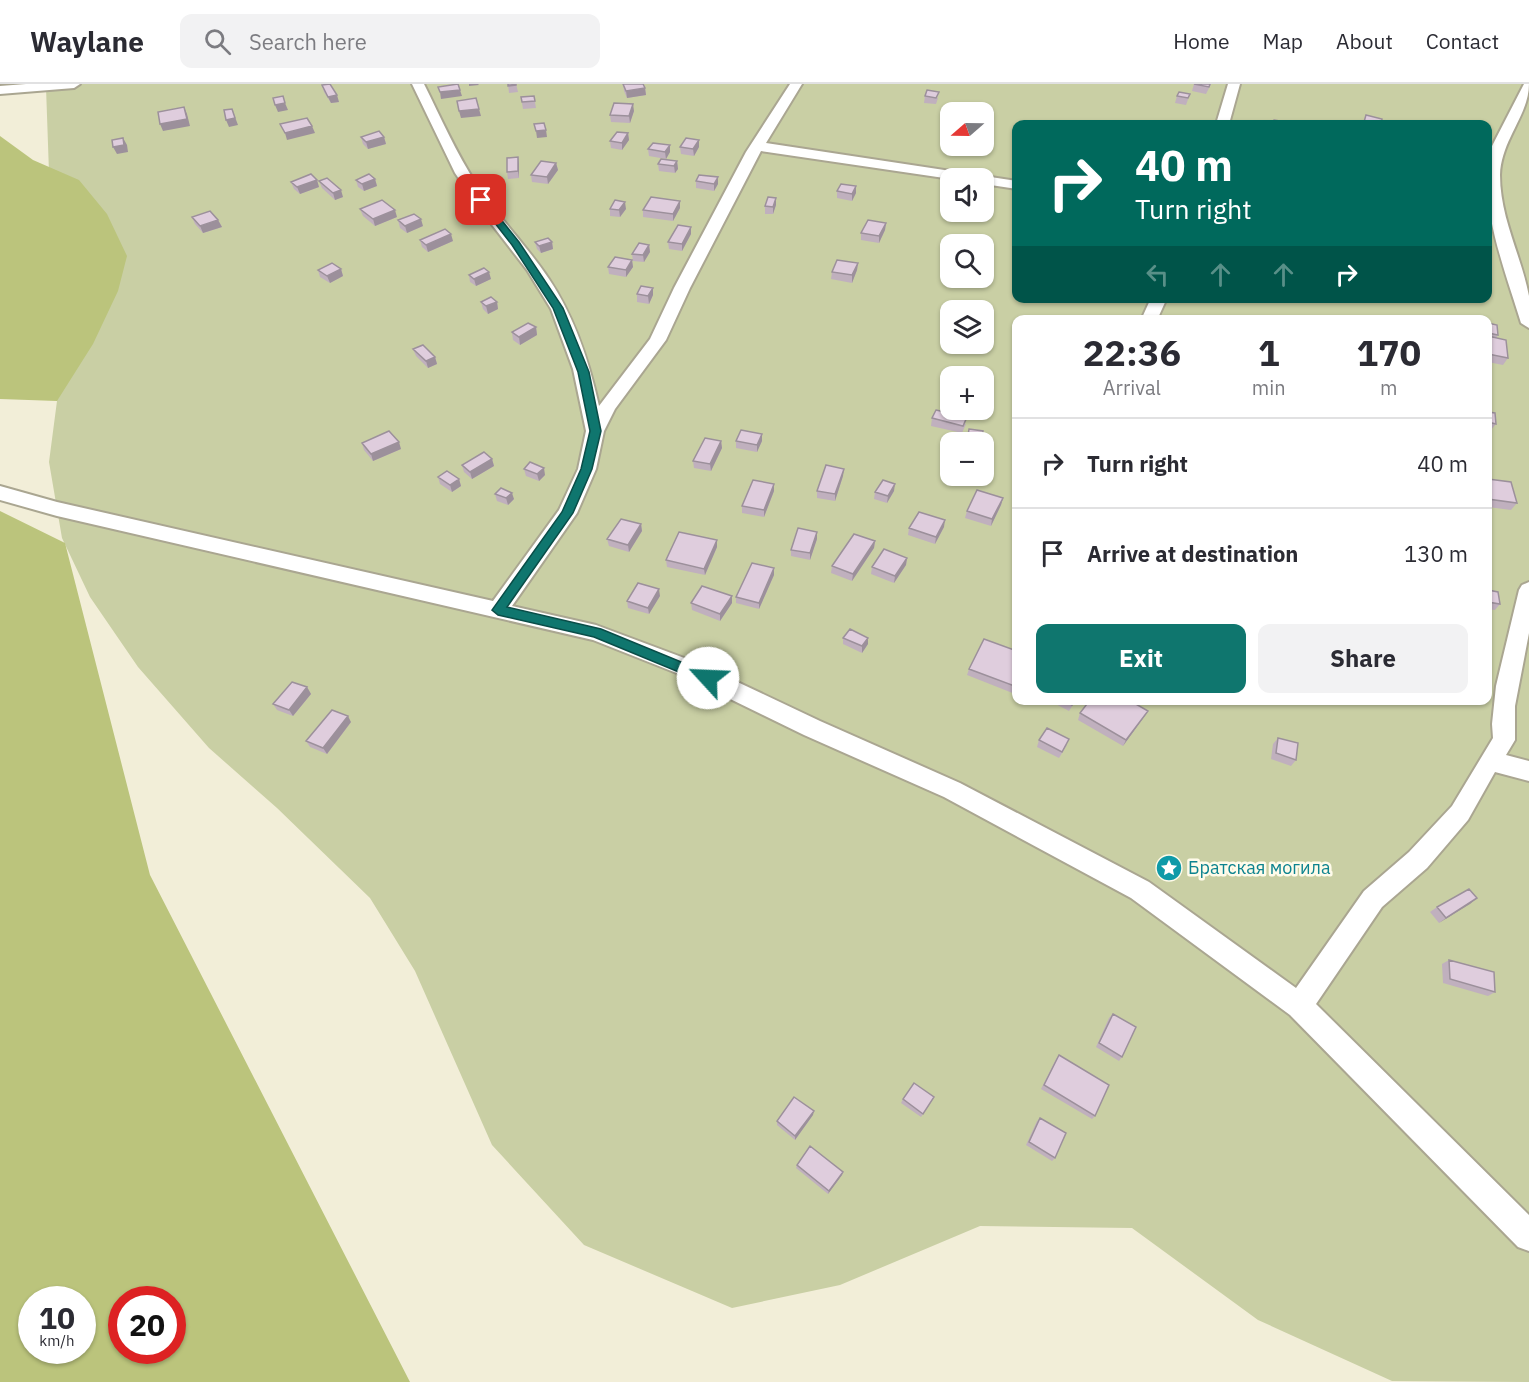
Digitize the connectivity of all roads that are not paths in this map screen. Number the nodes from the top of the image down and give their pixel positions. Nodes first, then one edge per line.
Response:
1 (74, 84) edge
2 (418, 84) edge
3 (796, 84) edge
4 (1234, 84) edge
5 (1529, 86) edge
6 (0, 90) edge
7 (1223, 120) edge
8 (757, 146) junction
9 (940, 173) edge
10 (994, 182) edge
11 (1012, 184) edge
12 (1529, 323) edge
13 (595, 431) junction
14 (0, 493) edge
15 (1529, 590) edge
16 (498, 610) junction
17 (1489, 761) junction
18 (1529, 771) edge
19 (1299, 1006) junction
20 (1529, 1236) edge

1 - 6 lane
2 - 13 lane
3 - 8 lane
4 - 7 lane
5 - 12 lane
8 - 9 lane
8 - 13 lane
10 - 11 lane
13 - 16 lane
14 - 16 lane
15 - 17 lane
16 - 19 lane
17 - 18 lane
17 - 19 lane
19 - 20 lane

